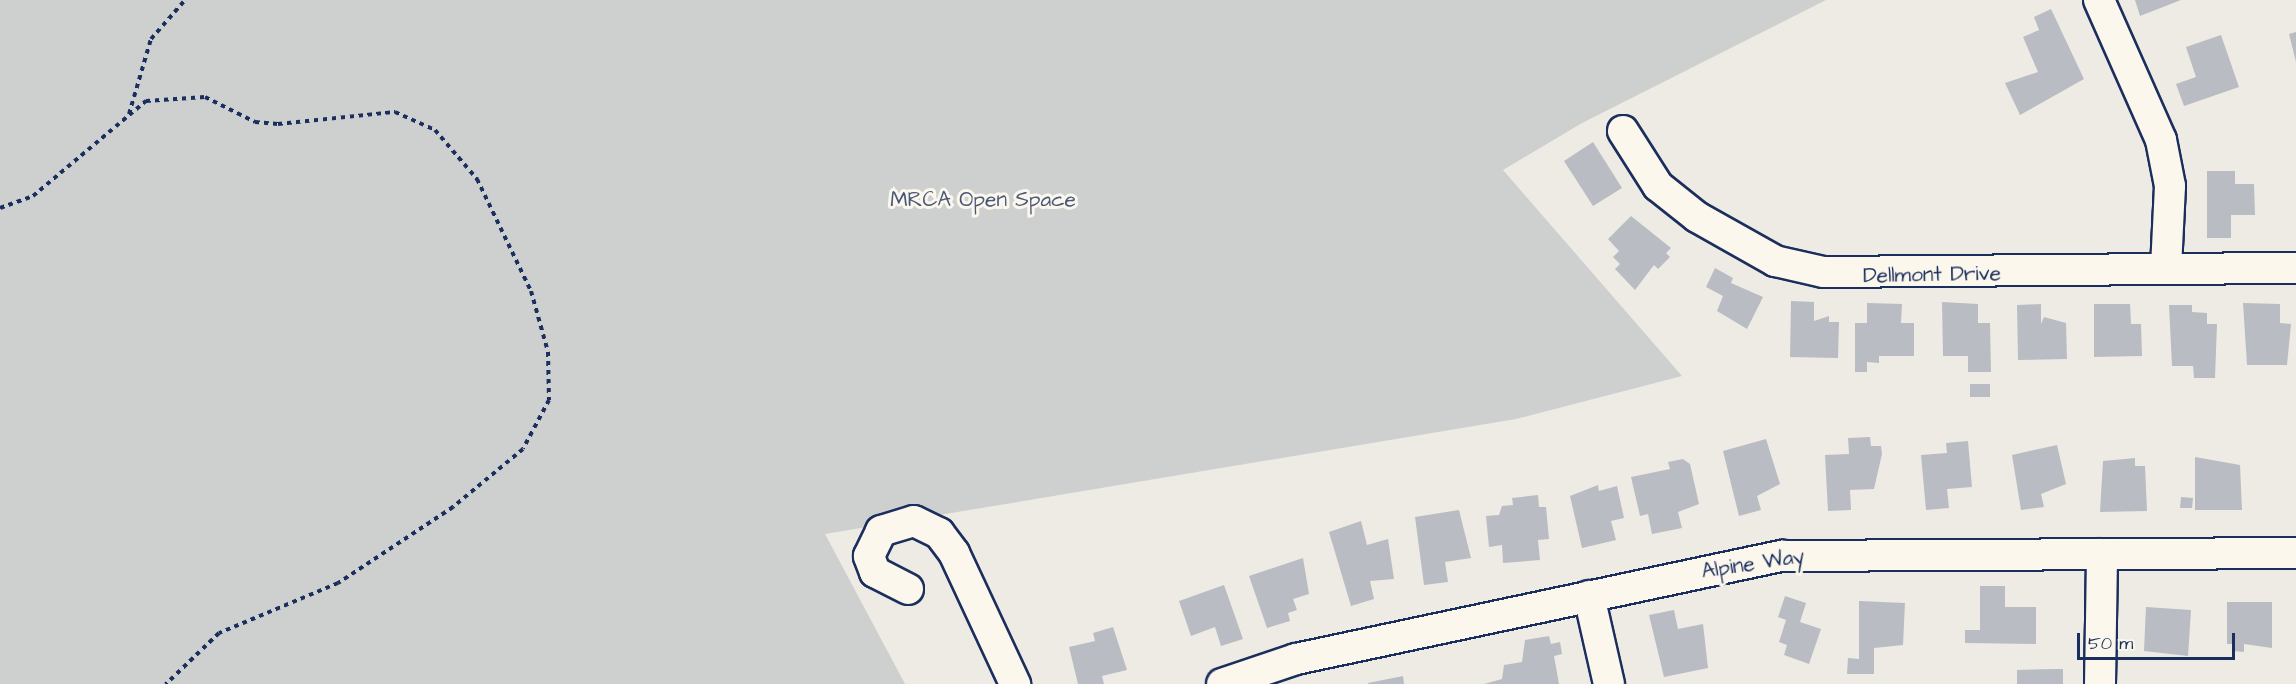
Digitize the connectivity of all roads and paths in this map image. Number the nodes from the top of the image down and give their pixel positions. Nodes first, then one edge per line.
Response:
1 (185, 0) edge
2 (2099, 0) edge
3 (129, 114) junction
4 (1623, 131) dead end
5 (0, 208) edge
6 (2296, 268) edge
7 (2166, 269) junction
8 (2296, 553) edge
9 (2102, 554) junction
10 (908, 589) dead end
11 (1589, 596) junction
12 (166, 684) edge
13 (1015, 684) edge
14 (1222, 684) edge
15 (1609, 684) edge
16 (2100, 684) edge

1 - 3 path
2 - 7 street
3 - 5 path
3 - 12 path
4 - 7 street, Dellmont Drive
6 - 7 street, Dellmont Drive
8 - 9 street, Alpine Way
9 - 11 street, Alpine Way
9 - 16 street
10 - 13 street
11 - 14 street, Alpine Way
11 - 15 street

